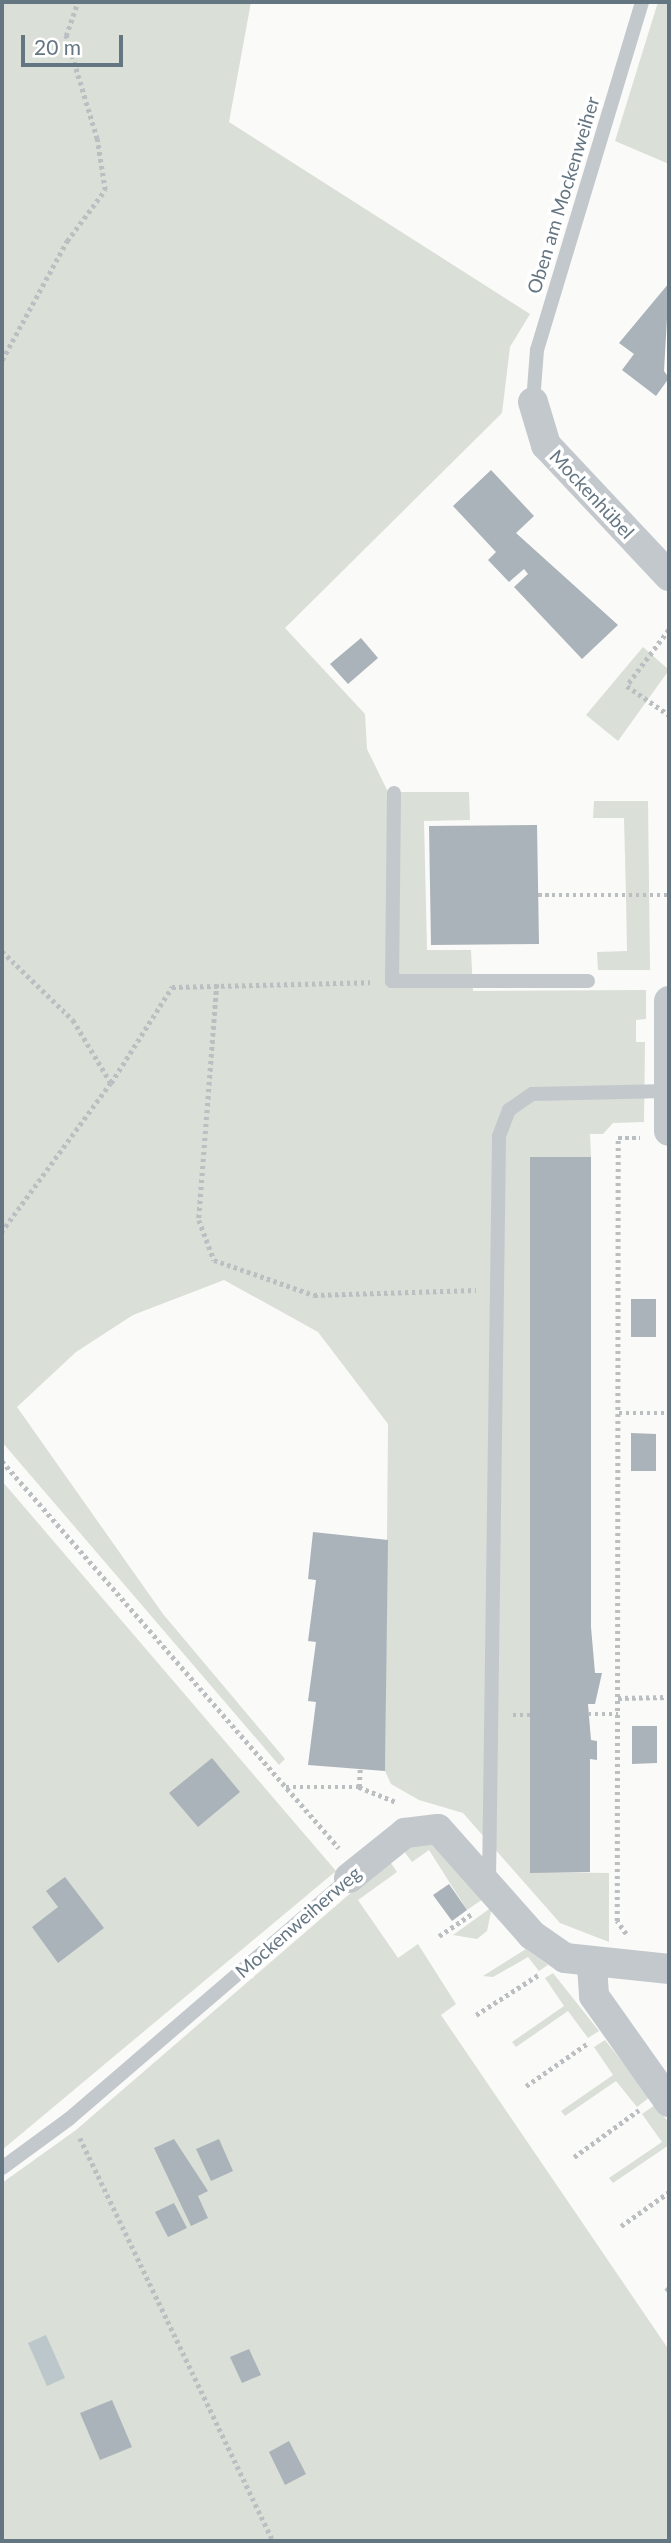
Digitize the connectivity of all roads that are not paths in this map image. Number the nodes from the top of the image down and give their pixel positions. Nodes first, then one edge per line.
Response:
1 (642, 2) edge
2 (533, 402) joint
3 (669, 576) edge
4 (394, 793) dead end
5 (588, 981) dead end
6 (669, 1001) edge
7 (668, 1091) edge
8 (666, 1131) edge
9 (354, 1874) joint
10 (489, 1883) junction
11 (579, 1962) junction
12 (669, 1969) edge
13 (666, 2098) edge
14 (2, 2168) edge

1 - 2 lane, Oben am Mockenweiher
2 - 3 street, Mockenhübel
4 - 5 lane
6 - 7 street
7 - 8 street
7 - 10 lane
9 - 10 street, Mockenweiherweg
9 - 14 lane, Mockenweiherweg
10 - 11 street
11 - 12 street
11 - 13 street

